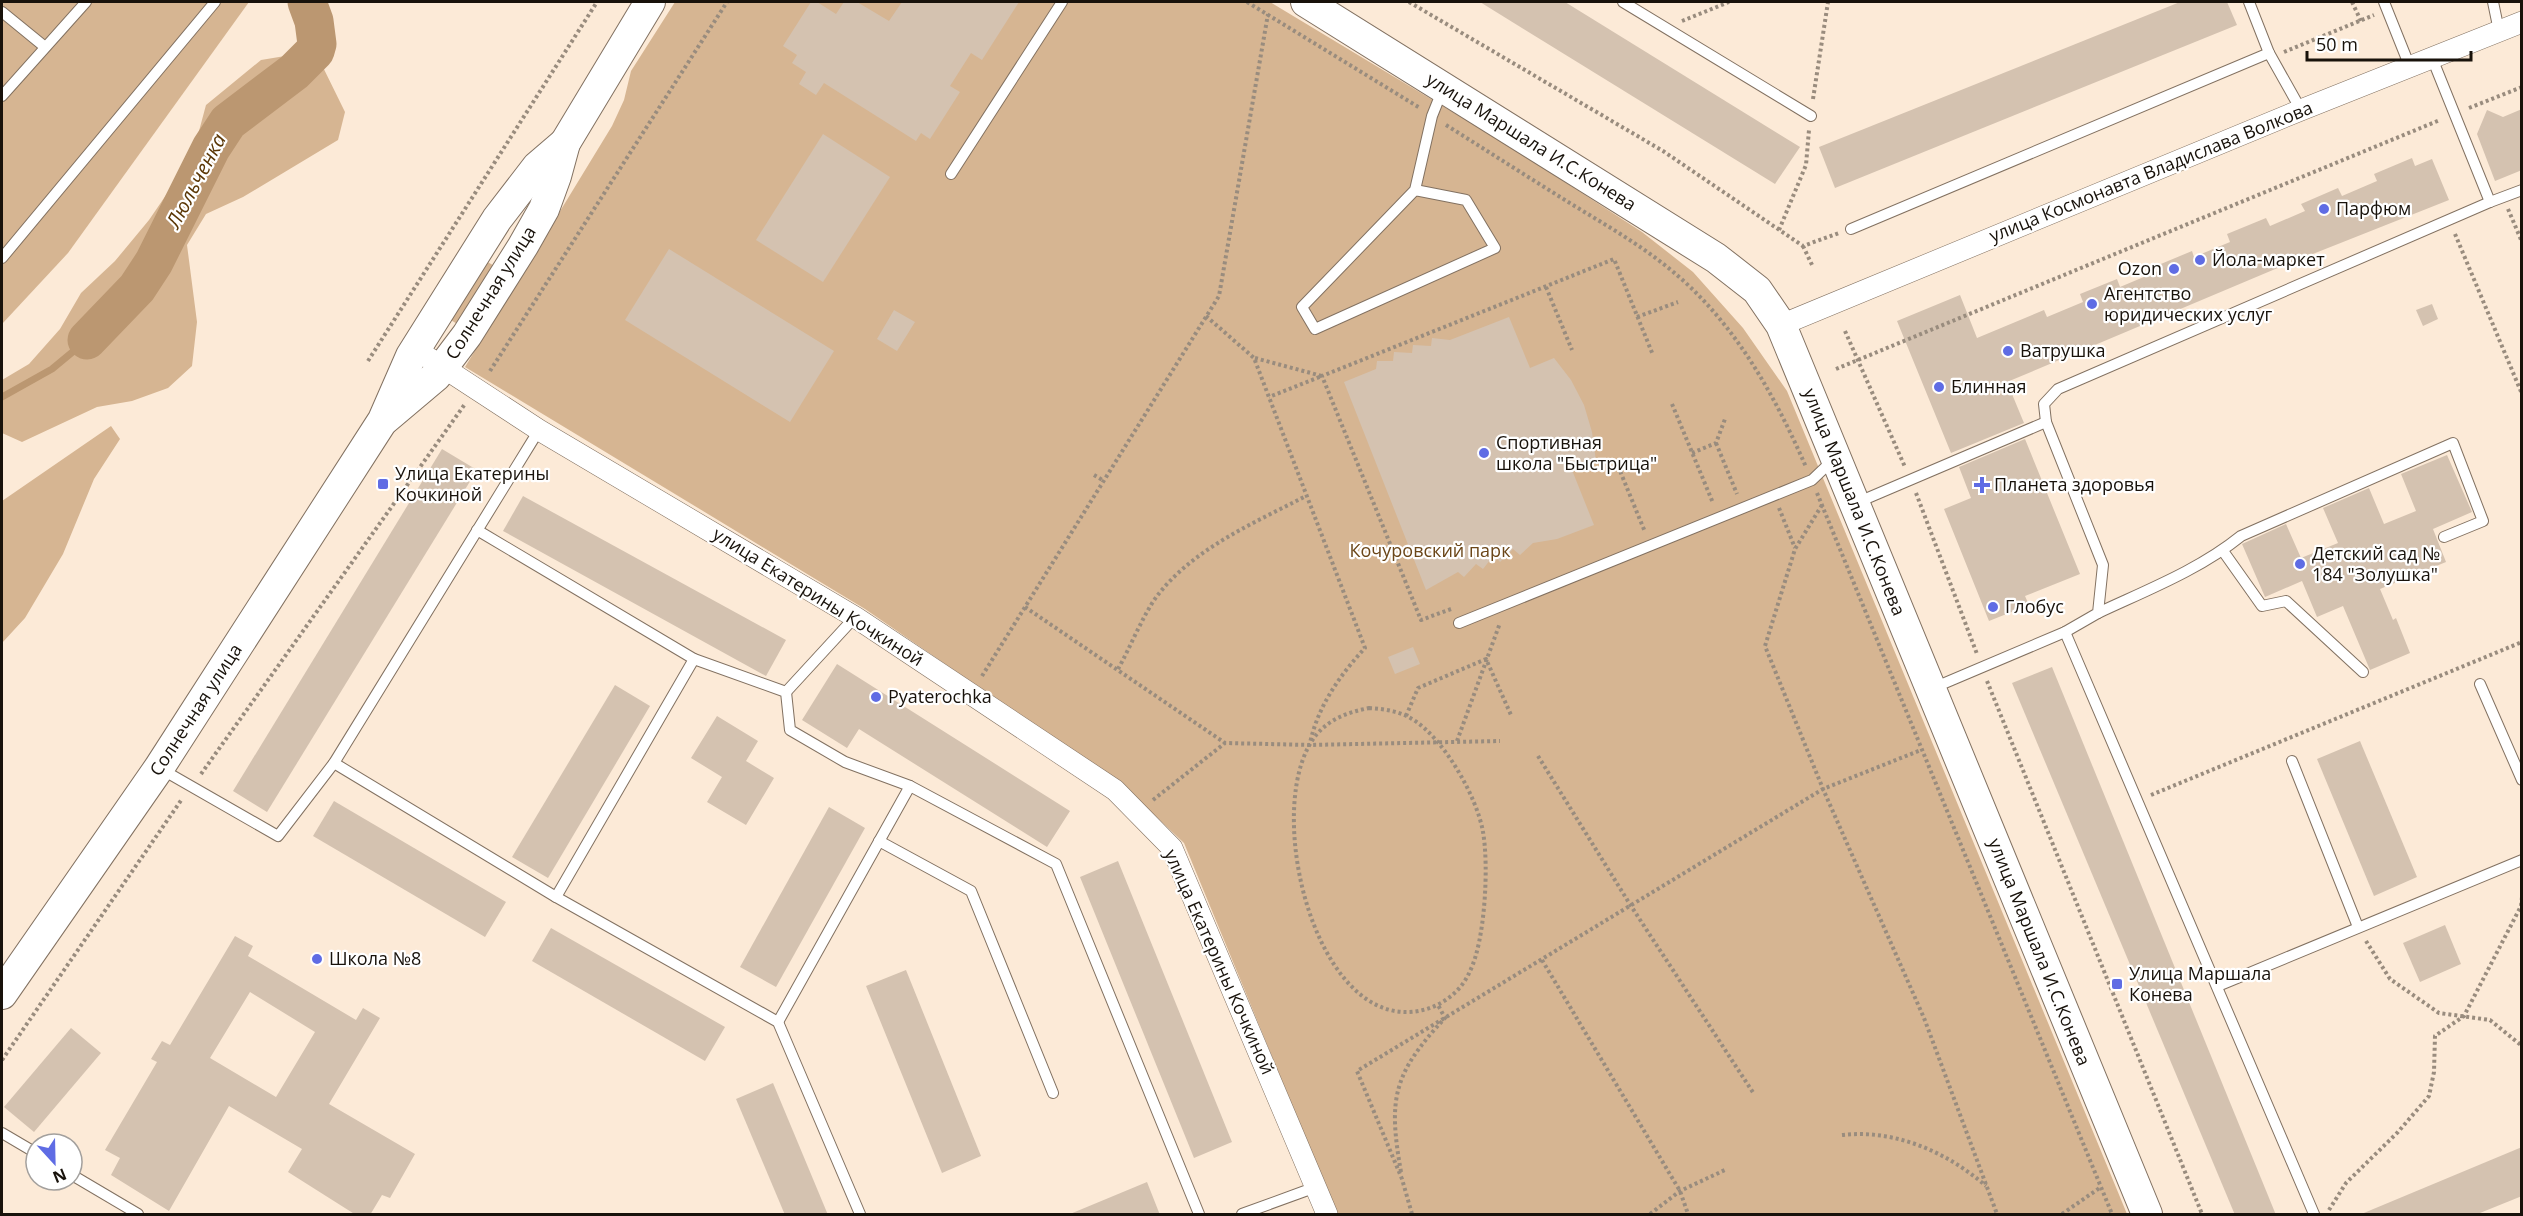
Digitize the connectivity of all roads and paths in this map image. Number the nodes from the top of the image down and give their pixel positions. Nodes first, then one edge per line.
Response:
1 (86, 2) edge
2 (215, 2) edge
3 (597, 2) edge
4 (650, 2) edge
5 (728, 2) edge
6 (1062, 2) edge
7 (1247, 2) edge
8 (1305, 2) edge
9 (1409, 2) edge
10 (1623, 2) edge
11 (1729, 2) edge
12 (2249, 2) edge
13 (2352, 2) edge
14 (2493, 2) edge
15 (2386, 6) edge
16 (2, 12) edge
17 (1268, 14) junction
18 (2361, 21) junction
19 (2522, 22) edge
20 (1667, 28) junction
21 (2499, 31) junction
22 (45, 47) junction
23 (2269, 53) junction
24 (2432, 57) junction
25 (2410, 67) junction
26 (1444, 87) junction
27 (2522, 87) edge
28 (2, 96) edge
29 (2301, 110) junction
30 (2455, 114) junction
31 (1432, 116) junction
32 (1811, 116) dead end
33 (565, 143) junction
34 (951, 174) dead end
35 (1414, 190) junction
36 (2522, 190) edge
37 (2503, 198) junction
38 (2490, 202) junction
39 (2449, 220) junction
40 (1851, 229) joint
41 (2522, 242) edge
42 (1803, 246) junction
43 (2, 258) edge
44 (1813, 267) dead end
45 (1546, 286) junction
46 (1678, 302) dead end
47 (1206, 316) junction
48 (1637, 317) junction
49 (1781, 325) junction
50 (1845, 330) dead end
51 (415, 349) junction
52 (1572, 350) dead end
53 (1653, 355) dead end
54 (1254, 358) junction
55 (1859, 359) junction
56 (368, 361) dead end
57 (444, 368) junction
58 (1836, 369) dead end
59 (490, 371) dead end
60 (1322, 376) junction
61 (2522, 394) edge
62 (1269, 397) junction
63 (466, 403) dead end
64 (1672, 404) dead end
65 (1725, 419) dead end
66 (384, 420) junction
67 (2046, 422) junction
68 (539, 430) junction
69 (1716, 443) junction
70 (1692, 453) junction
71 (1836, 457) junction
72 (1806, 467) junction
73 (1796, 471) dead end
74 (1094, 475) dead end
75 (1911, 479) junction
76 (1812, 480) junction
77 (1104, 481) junction
78 (1747, 490) dead end
79 (1737, 494) junction
80 (1774, 495) junction
81 (1306, 496) junction
82 (1729, 498) dead end
83 (1721, 501) dead end
84 (1713, 504) junction
85 (1822, 504) junction
86 (1856, 504) junction
87 (1703, 508) dead end
88 (1655, 528) dead end
89 (477, 530) junction
90 (1635, 536) dead end
91 (2444, 537) dead end
92 (1796, 549) junction
93 (2223, 550) junction
94 (1025, 607) junction
95 (1453, 608) dead end
96 (2098, 613) junction
97 (855, 617) junction
98 (1459, 623) dead end
99 (2065, 632) junction
100 (2522, 642) edge
101 (694, 659) junction
102 (1982, 666) junction
103 (1118, 669) junction
104 (2363, 672) dead end
105 (2480, 684) dead end
106 (1931, 688) junction
107 (786, 692) junction
108 (971, 694) junction
109 (1511, 715) dead end
110 (1406, 716) junction
111 (1435, 741) junction
112 (1500, 741) dead end
113 (1225, 743) junction
114 (1310, 745) junction
115 (1921, 750) junction
116 (1538, 756) dead end
117 (2292, 761) dead end
118 (334, 763) junction
119 (159, 768) junction
120 (2522, 780) edge
121 (910, 786) junction
122 (191, 787) junction
123 (1823, 789) junction
124 (2138, 801) junction
125 (1145, 806) dead end
126 (879, 841) junction
127 (2522, 860) edge
128 (556, 897) junction
129 (2522, 897) edge
130 (1631, 906) junction
131 (2358, 927) junction
132 (1542, 960) junction
133 (2218, 986) junction
134 (2, 994) edge
135 (1438, 1005) junction
136 (2464, 1016) junction
137 (1445, 1018) junction
138 (778, 1022) junction
139 (2522, 1046) edge
140 (2, 1060) edge
141 (1053, 1093) dead end
142 (1754, 1094) dead end
143 (2, 1133) edge
144 (1842, 1135) dead end
145 (24, 1147) edge
146 (1727, 1169) dead end
147 (1402, 1179) junction
148 (84, 1184) edge
149 (1316, 1187) junction
150 (1987, 1187) junction
151 (2101, 1187) junction
152 (1680, 1191) junction
153 (120, 1210) edge
154 (138, 1215) edge
155 (860, 1215) edge
156 (1199, 1215) edge
157 (1242, 1215) edge
158 (1327, 1215) edge
159 (1412, 1215) edge
160 (1650, 1215) edge
161 (1688, 1215) edge
162 (1998, 1215) edge
163 (2062, 1215) edge
164 (2112, 1215) edge
165 (2146, 1215) edge
166 (2202, 1215) edge
167 (2314, 1215) edge
168 (2326, 1215) edge

1 - 22 lane
2 - 43 lane
3 - 56 path
4 - 33 main road, Солнечная улица
5 - 59 path
6 - 34 lane
7 - 17 path
8 - 26 main road, улица Маршала И.С.Конева
9 - 42 path
10 - 20 lane
11 - 20 path
12 - 23 lane
13 - 18 path
14 - 21 lane
15 - 18 path
15 - 25 lane
16 - 22 lane
17 - 31 path
17 - 47 path
18 - 23 path
19 - 21 street, улица Космонавта Владислава Волкова
20 - 32 lane
21 - 24 street, улица Космонавта Владислава Волкова
22 - 28 lane
23 - 29 lane
23 - 40 lane
24 - 25 street, улица Космонавта Владислава Волкова
24 - 30 lane
25 - 29 street, улица Космонавта Владислава Волкова
26 - 31 lane
26 - 49 main road, улица Маршала И.С.Конева
27 - 30 path
29 - 49 street, улица Космонавта Владислава Волкова
30 - 38 lane
30 - 55 path
31 - 35 lane
31 - 72 path
33 - 51 main road, Солнечная улица
33 - 57 main road, Солнечная улица
35 - 35 lane
36 - 37 lane
37 - 38 lane
37 - 41 path
38 - 39 lane
39 - 61 path
39 - 67 lane
40 - 42 path
42 - 44 path
45 - 48 path
45 - 52 path
45 - 60 path
46 - 48 path
47 - 54 path
47 - 77 path
48 - 53 path
49 - 71 main road, улица Маршала И.С.Конева
50 - 55 path
51 - 57 street, улица Екатерины Кочкиной
51 - 66 main road, Солнечная улица
54 - 60 path
54 - 62 path
55 - 58 path
55 - 75 path
57 - 66 main road, Солнечная улица
57 - 68 street, улица Екатерины Кочкиной
60 - 62 path
60 - 95 path
62 - 81 path
63 - 122 path
64 - 70 path
65 - 69 path
66 - 119 main road, Солнечная улица
67 - 75 lane
67 - 96 lane
68 - 89 lane
68 - 97 street, улица Екатерины Кочкиной
69 - 70 path
69 - 79 path
70 - 84 path
71 - 76 lane
71 - 86 main road, улица Маршала И.С.Конева
72 - 73 path
72 - 76 path
74 - 77 path
75 - 86 lane
75 - 102 path
76 - 80 lane
76 - 85 path
77 - 94 path
78 - 79 path
79 - 82 path
80 - 92 path
80 - 98 lane
81 - 103 path
81 - 114 path
83 - 84 path
84 - 87 path
85 - 92 path
85 - 115 path
86 - 106 main road, улица Маршала И.С.Конева
88 - 90 path
89 - 101 lane
89 - 118 lane
91 - 93 lane
92 - 123 path
93 - 96 lane
93 - 104 lane
94 - 103 path
94 - 108 path
96 - 99 lane
97 - 107 lane
97 - 108 street, улица Екатерины Кочкиной
99 - 102 lane
99 - 124 lane
100 - 124 path
101 - 107 lane
101 - 128 lane
102 - 106 lane
102 - 166 path
103 - 113 path
105 - 120 lane
106 - 165 main road, улица Маршала И.С.Конева
107 - 121 lane
108 - 149 street, улица Екатерины Кочкиной
109 - 110 path
110 - 111 path
110 - 114 path
111 - 112 path
111 - 114 path
111 - 135 path
113 - 114 path
113 - 125 path
114 - 135 path
115 - 123 path
115 - 151 path
116 - 130 path
117 - 131 lane
118 - 122 lane
118 - 128 lane
119 - 122 lane
119 - 134 main road, Солнечная улица
121 - 126 lane
121 - 156 lane
122 - 140 path
123 - 130 path
123 - 150 path
124 - 133 lane
126 - 138 lane
126 - 141 lane
127 - 131 lane
128 - 138 lane
129 - 136 path
130 - 132 path
130 - 142 path
131 - 133 lane
131 - 136 path
132 - 137 path
132 - 152 path
133 - 167 lane
135 - 137 path
136 - 139 path
136 - 168 path
137 - 147 path
137 - 147 path
138 - 155 lane
143 - 145 lane
144 - 150 path
146 - 152 path
147 - 159 path
148 - 153 lane
149 - 157 lane
149 - 158 street, улица Екатерины Кочкиной
150 - 162 path
151 - 163 path
151 - 164 path
152 - 160 path
152 - 161 path
153 - 154 lane

